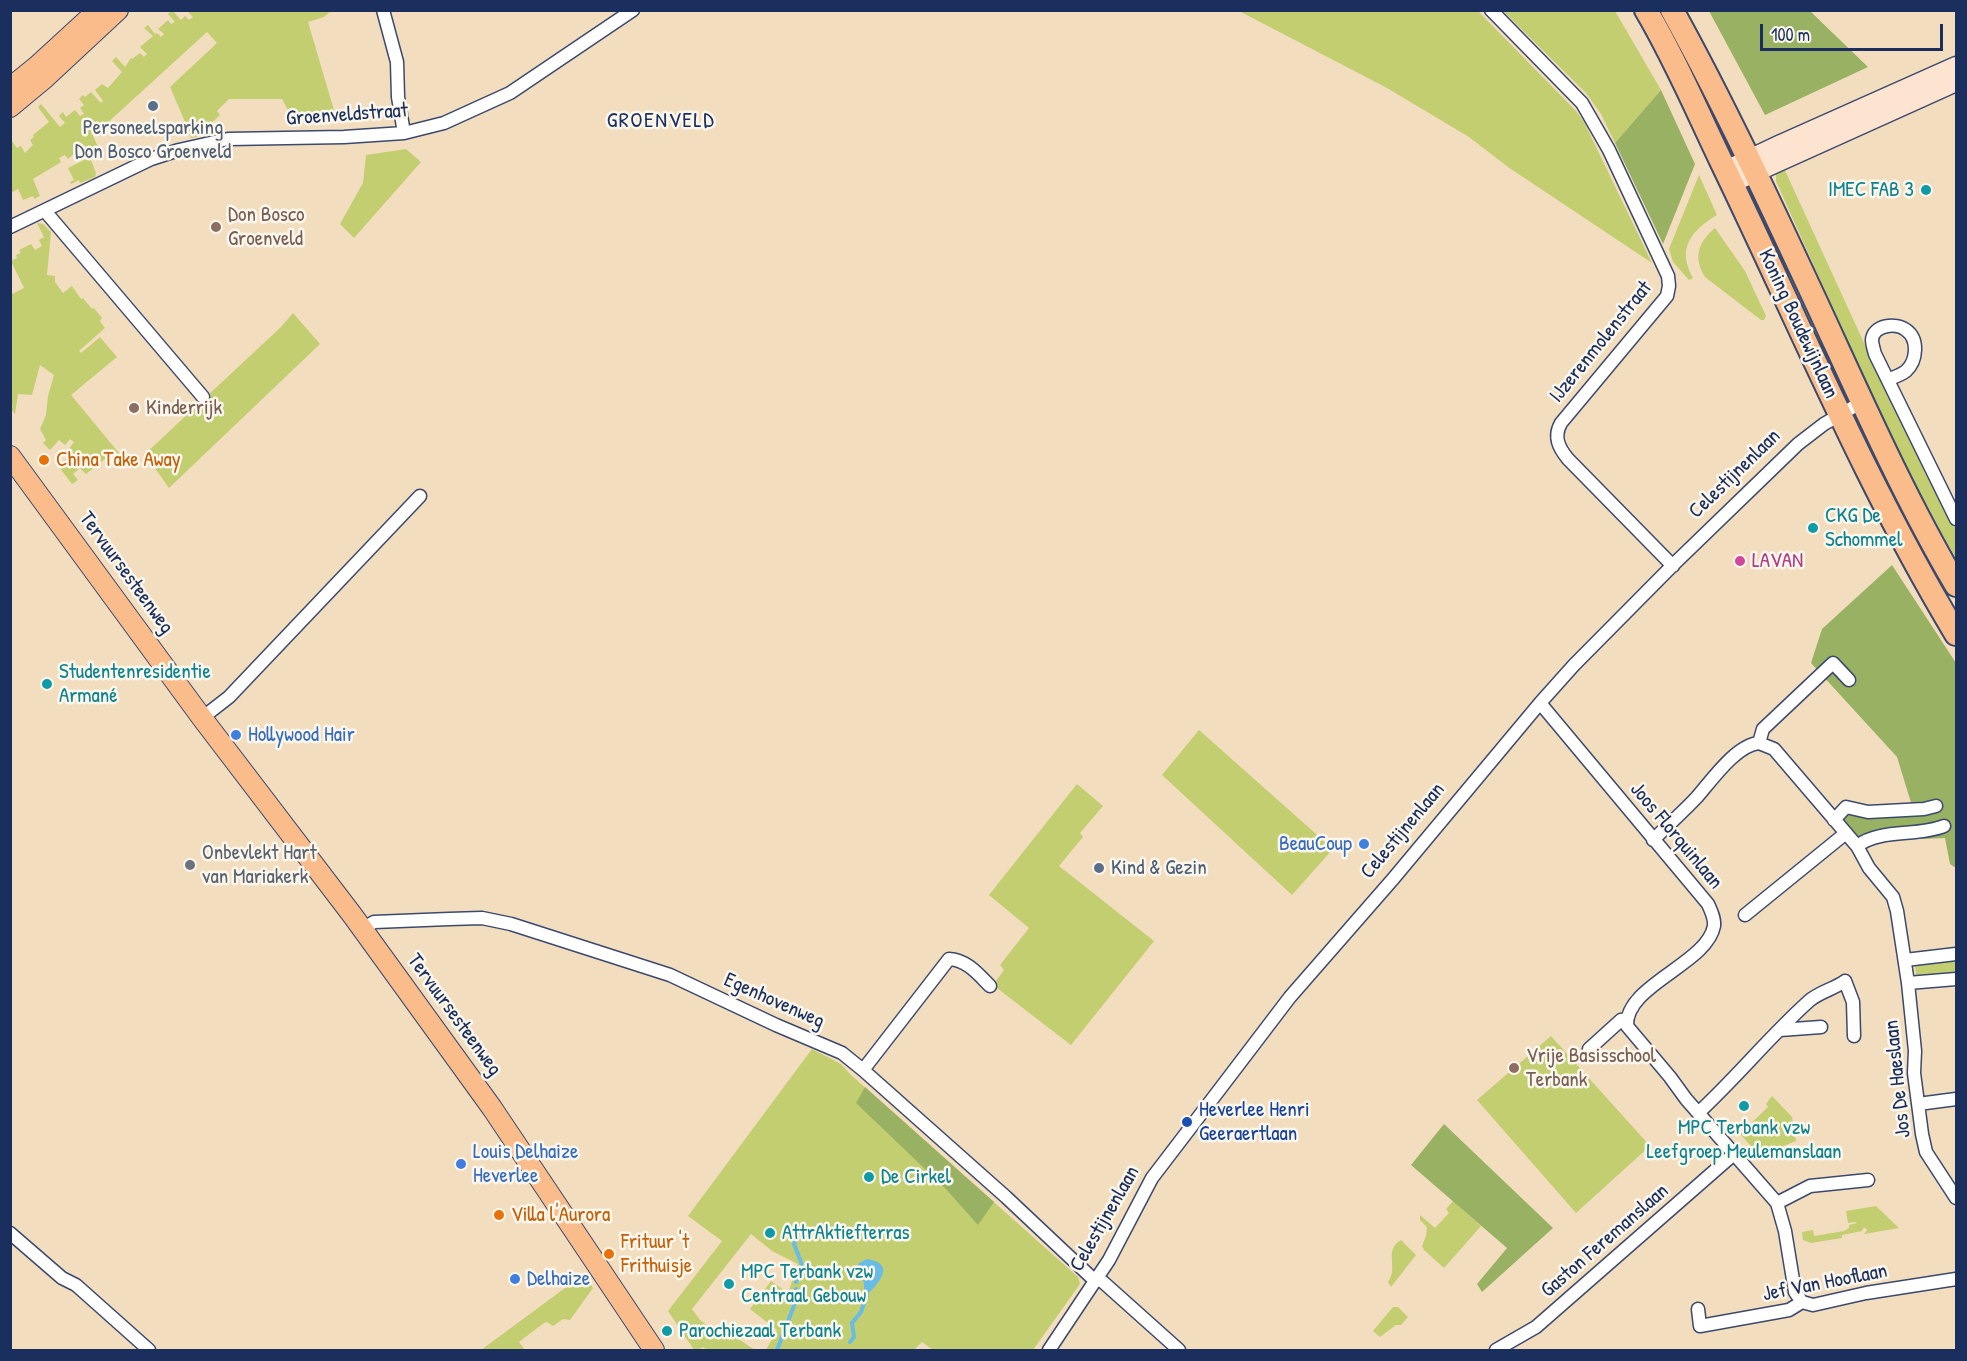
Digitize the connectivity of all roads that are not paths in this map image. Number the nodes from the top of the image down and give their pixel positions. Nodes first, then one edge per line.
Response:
1 (98, 10) edge
2 (118, 10) edge
3 (383, 10) edge
4 (633, 10) edge
5 (1491, 10) edge
6 (1646, 10) edge
7 (1672, 10) edge
8 (1956, 66) edge
9 (1956, 82) edge
10 (10, 88) edge
11 (10, 107) edge
12 (404, 133) junction
13 (1752, 165) junction
14 (1729, 177) junction
15 (45, 212) junction
16 (10, 227) edge
17 (1889, 379) dead end
18 (203, 397) dead end
19 (1862, 402) junction
20 (1839, 414) junction
21 (13, 466) edge
22 (420, 496) dead end
23 (1956, 519) edge
24 (1672, 566) junction
25 (1956, 585) edge
26 (1956, 634) edge
27 (1849, 680) dead end
28 (1540, 703) junction
29 (202, 718) junction
30 (1760, 742) junction
31 (1935, 806) dead end
32 (1834, 820) junction
33 (1944, 826) dead end
34 (1846, 833) junction
35 (1653, 840) junction
36 (1857, 846) junction
37 (1745, 915) dead end
38 (362, 929) junction
39 (1956, 954) edge
40 (1905, 960) junction
41 (1956, 979) edge
42 (1908, 983) junction
43 (990, 986) dead end
44 (1627, 1019) junction
45 (1821, 1027) dead end
46 (1780, 1030) junction
47 (1854, 1036) dead end
48 (1588, 1049) dead end
49 (863, 1070) junction
50 (1956, 1100) edge
51 (1918, 1104) junction
52 (1698, 1113) junction
53 (1735, 1153) junction
54 (1868, 1180) dead end
55 (1956, 1198) edge
56 (1777, 1203) junction
57 (10, 1233) edge
58 (1956, 1279) edge
59 (1097, 1280) junction
60 (1802, 1302) junction
61 (1698, 1309) dead end
62 (149, 1350) edge
63 (654, 1350) edge
64 (1049, 1350) edge
65 (1179, 1350) edge
66 (1496, 1350) edge

1 - 10 main road
2 - 11 main road
3 - 12 street
4 - 12 street, Groenveldstraat
5 - 24 street, IJzerenmolenstraat
6 - 14 highway, Koning Boudewijnlaan
7 - 13 highway, Koning Boudewijnlaan
8 - 13 street
9 - 13 street
12 - 15 street, Groenveldstraat
13 - 14 street
13 - 19 highway, Koning Boudewijnlaan
14 - 20 highway, Koning Boudewijnlaan
15 - 16 street, Groenveldstraat
15 - 18 street
17 - 23 street
19 - 20 street, Celestijnenlaan
19 - 25 highway, Koning Boudewijnlaan
20 - 24 street, Celestijnenlaan
20 - 26 highway, Koning Boudewijnlaan
21 - 29 main road, Tervuursesteenweg
22 - 29 street
24 - 28 street, Celestijnenlaan
27 - 30 street
28 - 35 street, Joos Florquinlaan
28 - 59 street, Celestijnenlaan
29 - 38 main road, Tervuursesteenweg
30 - 32 street, Jos De Haeslaan
30 - 35 street
31 - 32 street
32 - 34 street, Jos De Haeslaan
33 - 36 street
34 - 36 street, Jos De Haeslaan
34 - 37 street
35 - 44 street, Joos Florquinlaan
36 - 40 street, Jos De Haeslaan
38 - 49 street, Egenhovenweg
38 - 63 main road, Tervuursesteenweg
39 - 40 street
40 - 42 street, Jos De Haeslaan
41 - 42 street
42 - 51 street, Jos De Haeslaan
43 - 49 street
44 - 48 street, Joos Florquinlaan
44 - 52 street
45 - 46 street
46 - 47 street
46 - 52 street
49 - 59 street, Egenhovenweg
50 - 51 street
51 - 55 street, Jos De Haeslaan
52 - 53 street
53 - 56 street
53 - 66 street, Gaston Feremanslaan
54 - 56 street
56 - 60 street
57 - 62 street
58 - 60 street, Jef Van Hooflaan
59 - 64 street, Celestijnenlaan
59 - 65 street, Egenhovenweg
60 - 61 street, Jef Van Hooflaan

